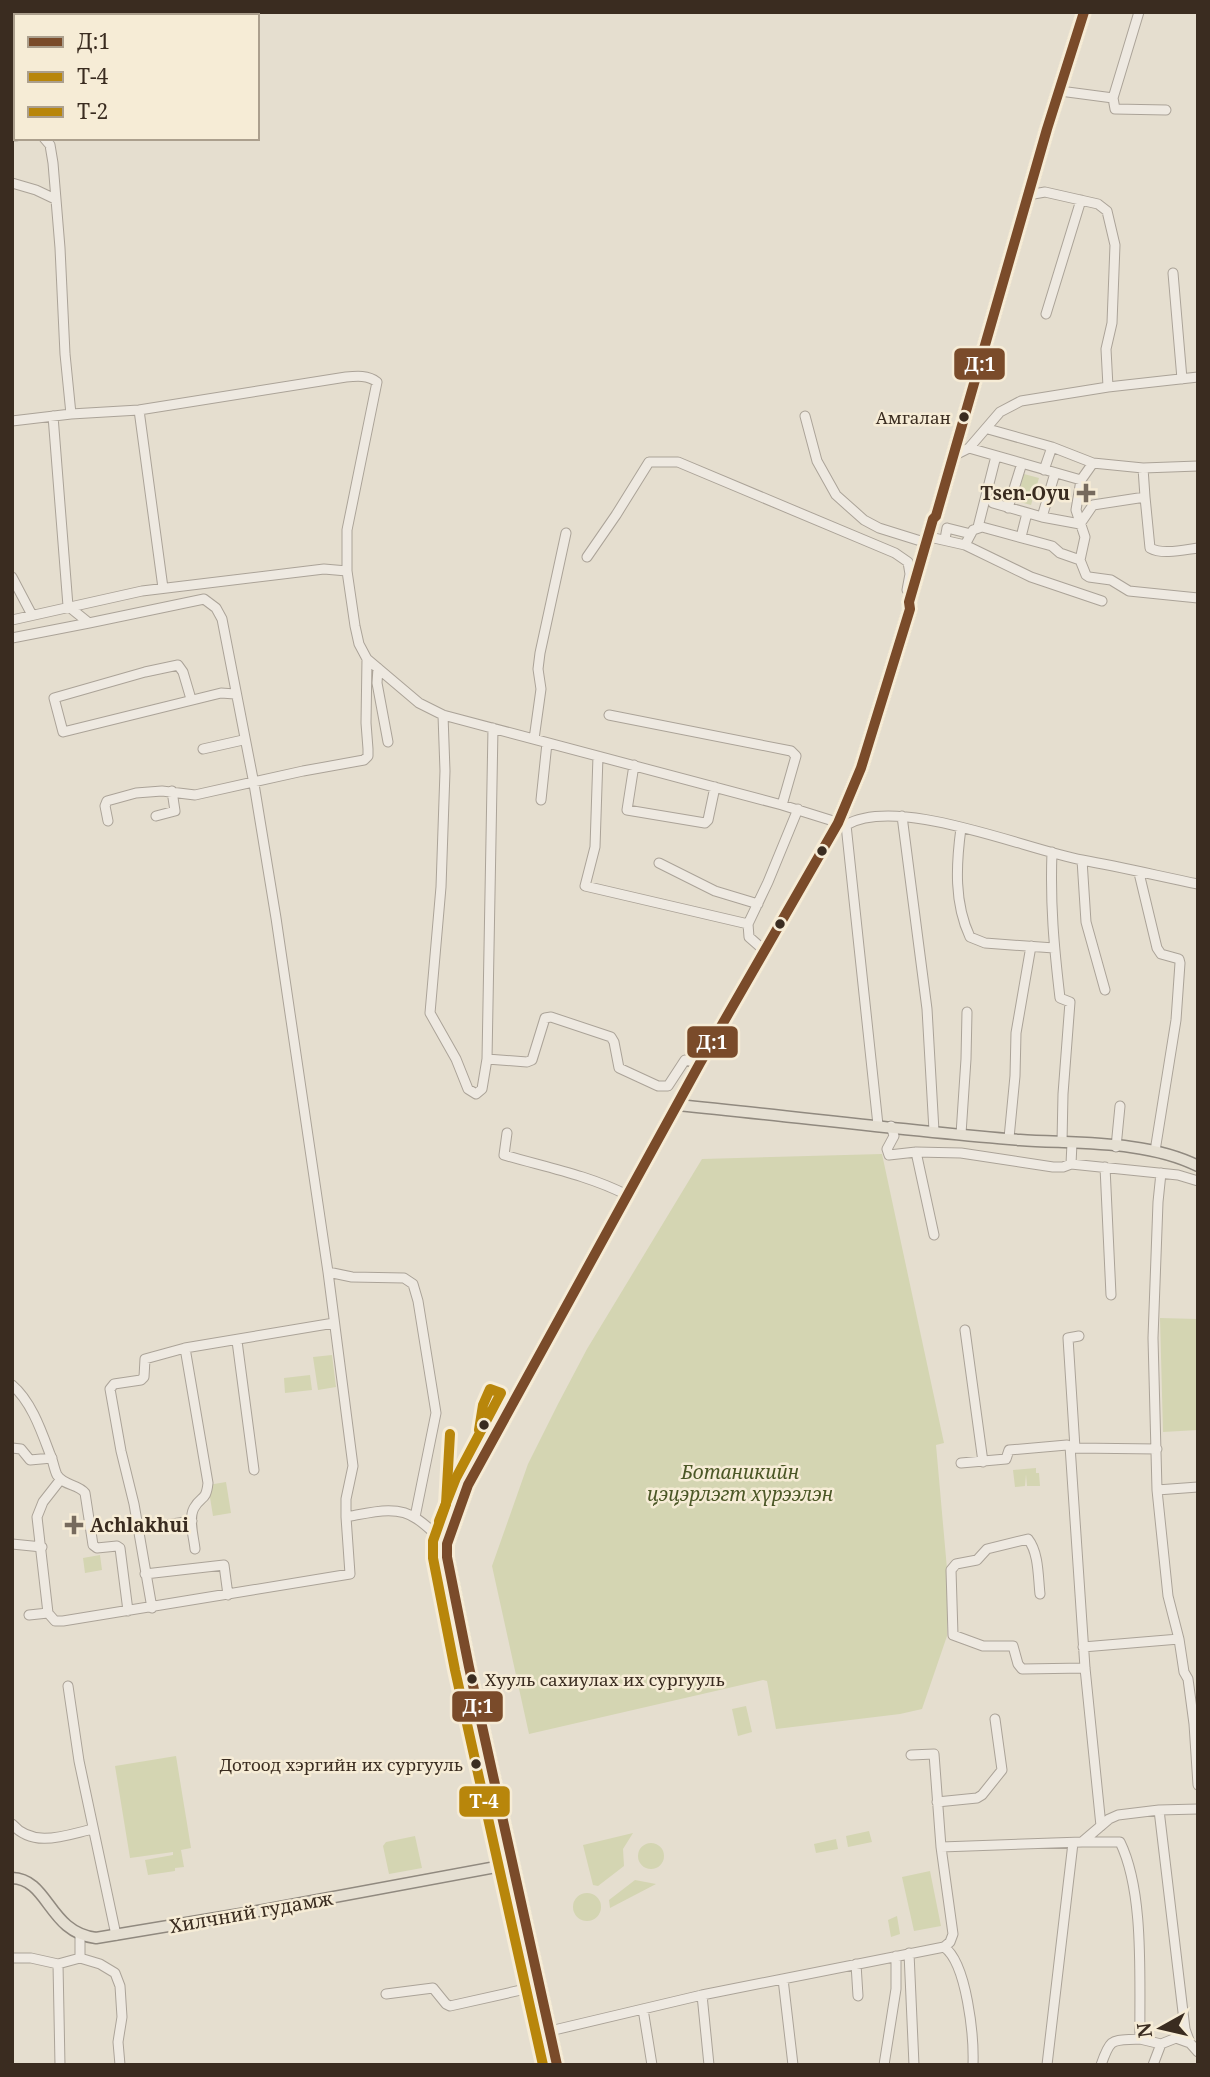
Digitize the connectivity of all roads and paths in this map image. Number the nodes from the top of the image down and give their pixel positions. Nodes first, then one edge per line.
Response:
1 (1084, 12) edge
2 (1139, 12) edge
3 (1060, 91) junction
4 (1113, 98) junction
5 (1166, 110) dead end
6 (46, 140) edge
7 (12, 183) edge
8 (1028, 195) junction
9 (55, 199) junction
10 (1080, 200) junction
11 (1173, 273) dead end
12 (1046, 314) dead end
13 (1198, 377) edge
14 (1182, 379) junction
15 (1108, 387) junction
16 (139, 410) junction
17 (71, 414) junction
18 (53, 416) junction
19 (805, 416) dead end
20 (12, 421) edge
21 (988, 429) junction
22 (1052, 447) junction
23 (969, 448) junction
24 (953, 456) junction
25 (996, 456) junction
26 (1022, 463) junction
27 (1093, 463) junction
28 (1198, 466) edge
29 (1143, 468) junction
30 (1044, 470) junction
31 (1055, 473) junction
32 (1081, 480) junction
33 (1145, 497) junction
34 (993, 503) dead end
35 (1008, 508) junction
36 (1027, 513) junction
37 (1042, 517) junction
38 (1080, 524) junction
39 (974, 531) junction
40 (566, 533) dead end
41 (1021, 537) junction
42 (935, 540) junction
43 (965, 545) junction
44 (1198, 548) edge
45 (586, 557) dead end
46 (1080, 559) junction
47 (347, 571) junction
48 (12, 577) edge
49 (213, 580) junction
50 (195, 583) junction
51 (163, 588) junction
52 (205, 597) junction
53 (1198, 598) edge
54 (1102, 601) dead end
55 (68, 606) junction
56 (907, 608) junction
57 (32, 615) junction
58 (12, 620) edge
59 (89, 623) junction
60 (12, 638) edge
61 (367, 659) junction
62 (378, 668) junction
63 (235, 694) junction
64 (191, 699) junction
65 (443, 715) junction
66 (609, 715) dead end
67 (493, 729) junction
68 (534, 739) junction
69 (243, 740) junction
70 (388, 742) dead end
71 (547, 743) junction
72 (203, 750) dead end
73 (598, 756) junction
74 (634, 765) junction
75 (254, 784) junction
76 (715, 787) junction
77 (172, 791) junction
78 (541, 800) dead end
79 (782, 804) junction
80 (798, 809) junction
81 (156, 816) dead end
82 (902, 816) junction
83 (108, 821) dead end
84 (842, 824) junction
85 (961, 828) junction
86 (1052, 852) junction
87 (1082, 860) junction
88 (659, 863) dead end
89 (1139, 873) junction
90 (1198, 884) edge
91 (758, 904) junction
92 (748, 924) junction
93 (1031, 946) junction
94 (1054, 948) junction
95 (765, 951) junction
96 (1105, 990) dead end
97 (967, 1012) dead end
98 (487, 1059) junction
99 (700, 1063) junction
100 (677, 1105) junction
101 (1121, 1106) dead end
102 (878, 1125) junction
103 (891, 1126) junction
104 (934, 1131) junction
105 (507, 1133) dead end
106 (961, 1134) junction
107 (1009, 1139) junction
108 (1067, 1142) junction
109 (1116, 1147) junction
110 (916, 1152) junction
111 (1155, 1152) junction
112 (1181, 1159) junction
113 (1071, 1164) junction
114 (1198, 1166) edge
115 (1105, 1167) junction
116 (1161, 1173) junction
117 (1178, 1175) junction
118 (1198, 1181) edge
119 (627, 1195) junction
120 (934, 1235) dead end
121 (328, 1272) junction
122 (1111, 1295) dead end
123 (334, 1323) junction
124 (965, 1330) dead end
125 (1079, 1336) dead end
126 (237, 1340) junction
127 (185, 1348) junction
128 (12, 1385) edge
129 (1072, 1447) junction
130 (12, 1448) edge
131 (1157, 1449) junction
132 (52, 1458) junction
133 (983, 1462) junction
134 (961, 1463) dead end
135 (254, 1470) dead end
136 (61, 1479) junction
137 (1198, 1488) edge
138 (1157, 1490) junction
139 (346, 1517) junction
140 (415, 1517) junction
141 (192, 1521) junction
142 (139, 1530) junction
143 (12, 1544) edge
144 (447, 1544) junction
145 (42, 1547) junction
146 (195, 1549) dead end
147 (145, 1574) junction
148 (1041, 1594) dead end
149 (228, 1595) junction
150 (152, 1608) junction
151 (128, 1611) junction
152 (48, 1613) junction
153 (29, 1615) dead end
154 (1179, 1640) junction
155 (1083, 1647) junction
156 (1085, 1668) junction
157 (68, 1686) dead end
158 (995, 1719) dead end
159 (911, 1755) dead end
160 (1198, 1785) edge
161 (937, 1802) junction
162 (1198, 1809) edge
163 (1159, 1810) junction
164 (12, 1824) edge
165 (1101, 1826) junction
166 (93, 1829) junction
167 (1078, 1842) junction
168 (941, 1847) junction
169 (512, 1864) junction
170 (12, 1878) edge
171 (80, 1934) junction
172 (116, 1935) junction
173 (944, 1947) junction
174 (909, 1953) junction
175 (896, 1955) junction
176 (12, 1958) edge
177 (80, 1958) junction
178 (58, 1964) junction
179 (856, 1964) junction
180 (783, 1979) junction
181 (539, 1986) junction
182 (386, 1994) dead end
183 (702, 1995) junction
184 (858, 1996) dead end
185 (643, 2009) junction
186 (550, 2031) junction
187 (1140, 2039) junction
188 (1190, 2043) junction
189 (1161, 2044) junction
190 (1198, 2052) edge
191 (60, 2065) edge
192 (120, 2065) edge
193 (557, 2065) edge
194 (652, 2065) edge
195 (709, 2065) edge
196 (793, 2065) edge
197 (884, 2065) edge
198 (914, 2065) edge
199 (973, 2065) edge
200 (1047, 2065) edge
201 (1101, 2065) edge
202 (1153, 2065) edge

1 - 3 highway
2 - 4 street
3 - 4 street
3 - 8 highway
4 - 5 street
6 - 9 street
7 - 9 street
8 - 10 street
8 - 24 highway
9 - 17 street
10 - 12 street
10 - 15 street
11 - 14 street
13 - 14 street
14 - 15 street
15 - 21 street
16 - 17 street
16 - 47 street
16 - 51 street
17 - 18 street
18 - 20 street
18 - 55 street
19 - 42 street
21 - 22 street
21 - 23 street
22 - 27 street
22 - 30 street
23 - 24 street
23 - 25 street
24 - 42 highway
25 - 26 street
25 - 39 street
26 - 30 street
26 - 35 street
27 - 29 street
27 - 32 street
28 - 29 street
29 - 33 street
30 - 31 street
31 - 32 street
31 - 37 street
32 - 38 street
33 - 38 street
33 - 44 street
34 - 35 street
35 - 36 street
36 - 37 street
36 - 41 street
37 - 38 street
38 - 46 street
39 - 41 street
39 - 42 street
39 - 43 street
40 - 68 street
41 - 46 street
42 - 43 street
42 - 56 highway
43 - 54 street
45 - 56 street
46 - 53 street
47 - 49 street
47 - 61 street
48 - 57 street
49 - 50 street
49 - 52 street
50 - 51 street
50 - 52 street
51 - 55 street
52 - 59 street
52 - 63 street
55 - 57 street
55 - 59 street
56 - 84 highway
57 - 58 street
59 - 60 street
61 - 62 street
61 - 75 street
62 - 65 street
62 - 70 street
63 - 64 street
63 - 69 street
64 - 64 street
65 - 67 street
65 - 98 street
66 - 79 street
67 - 68 street
67 - 98 street
68 - 71 street
69 - 72 street
69 - 75 street
71 - 73 street
71 - 78 street
73 - 74 street
73 - 92 street
74 - 76 street
74 - 76 street
75 - 77 street
75 - 121 street
76 - 79 street
77 - 81 street
77 - 83 street
79 - 80 street
80 - 84 street
80 - 91 street
82 - 84 street
82 - 85 street
82 - 104 street
84 - 95 highway
84 - 102 street
85 - 86 street
85 - 93 street
86 - 87 street
86 - 94 street
87 - 89 street
87 - 96 street
88 - 91 street
89 - 90 street
89 - 111 street
91 - 92 street
92 - 95 street
93 - 94 street
93 - 107 street
94 - 108 street
95 - 99 highway
97 - 106 street
98 - 99 street
99 - 100 highway
100 - 102 main road
100 - 119 highway
101 - 109 street
102 - 103 main road
103 - 104 main road
103 - 110 street
104 - 106 main road
105 - 119 street
106 - 107 main road
107 - 108 main road
108 - 109 main road
108 - 113 street
109 - 111 main road
110 - 113 street
110 - 120 street
111 - 112 main road
112 - 114 main road
112 - 117 street
113 - 115 street
115 - 116 street
115 - 122 street
116 - 117 street
116 - 131 street
117 - 118 street
119 - 144 highway
121 - 123 street
121 - 140 street
123 - 126 street
123 - 139 street
124 - 133 street
125 - 129 street
126 - 127 street
126 - 135 street
127 - 141 street
127 - 142 street
128 - 132 street
129 - 131 street
129 - 133 street
129 - 155 street
130 - 132 street
131 - 138 street
132 - 136 street
133 - 134 street
136 - 145 street
136 - 151 street
137 - 138 street
138 - 154 street
139 - 140 street
139 - 149 street
140 - 144 street
141 - 142 street
141 - 146 street
142 - 147 street
143 - 145 street
144 - 169 highway
145 - 152 street
147 - 149 street
147 - 150 street
148 - 156 street
149 - 150 street
150 - 151 street
151 - 152 street
152 - 153 street
154 - 155 street
154 - 160 street
155 - 156 street
156 - 165 street
157 - 166 street
158 - 161 street
159 - 161 street
161 - 168 street
162 - 163 street
163 - 165 street
163 - 188 street
164 - 166 street
165 - 167 street
166 - 172 street
167 - 168 street
167 - 187 street
167 - 200 street
168 - 173 street
169 - 172 main road, Хилчний гудамж
169 - 181 highway
170 - 171 main road
171 - 172 main road, Хилчний гудамж
171 - 177 street
173 - 174 street
173 - 199 street
174 - 175 street
174 - 198 street
175 - 179 street
175 - 197 street
176 - 178 street
177 - 178 street
177 - 192 street
178 - 191 street
179 - 180 street
179 - 184 street
180 - 183 street
180 - 196 street
181 - 182 street
181 - 186 highway
183 - 185 street
183 - 195 street
185 - 186 street
185 - 194 street
186 - 193 highway
187 - 189 street
187 - 201 street
188 - 189 street
188 - 190 street
189 - 202 street

